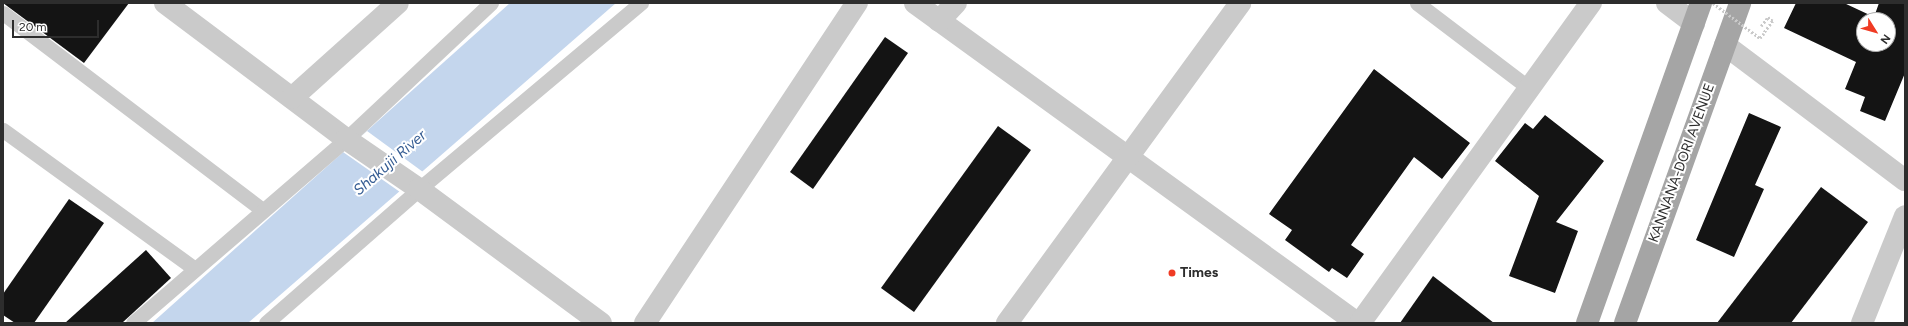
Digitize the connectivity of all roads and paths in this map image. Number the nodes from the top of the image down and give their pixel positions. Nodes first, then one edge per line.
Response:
1 (164, 3) edge
2 (398, 3) edge
3 (492, 3) edge
4 (641, 3) edge
5 (857, 3) edge
6 (915, 3) edge
7 (956, 3) edge
8 (1240, 3) edge
9 (1417, 3) edge
10 (1591, 3) edge
11 (1667, 3) edge
12 (1713, 3) edge
13 (1740, 3) edge
14 (3, 13) edge
15 (1697, 13) edge
16 (939, 21) junction
17 (1758, 31) dead end
18 (1724, 45) junction
19 (1529, 88) junction
20 (292, 98) junction
21 (3, 130) edge
22 (346, 139) junction
23 (1128, 157) junction
24 (1905, 180) edge
25 (419, 189) junction
26 (263, 210) junction
27 (1905, 216) edge
28 (195, 270) junction
29 (133, 323) edge
30 (266, 323) edge
31 (601, 323) edge
32 (645, 323) edge
33 (1007, 323) edge
34 (1357, 323) edge
35 (1360, 323) edge
36 (1587, 323) edge
37 (1625, 323) edge
38 (1862, 323) edge

1 - 20 street
2 - 20 street
3 - 22 lane
4 - 25 lane
5 - 32 street
6 - 16 street
7 - 16 street
8 - 23 street
9 - 19 lane
10 - 19 street
11 - 15 street
12 - 17 path, bridge
13 - 18 main road, KANNANA-DORI AVENUE
14 - 26 lane
15 - 36 main road
16 - 23 street
18 - 24 street
18 - 37 main road, KANNANA-DORI AVENUE
19 - 35 street
20 - 22 street
21 - 28 lane
22 - 25 street
22 - 26 lane
23 - 33 street
23 - 34 street
25 - 30 lane
25 - 31 street
26 - 28 lane
27 - 38 street
28 - 29 lane

